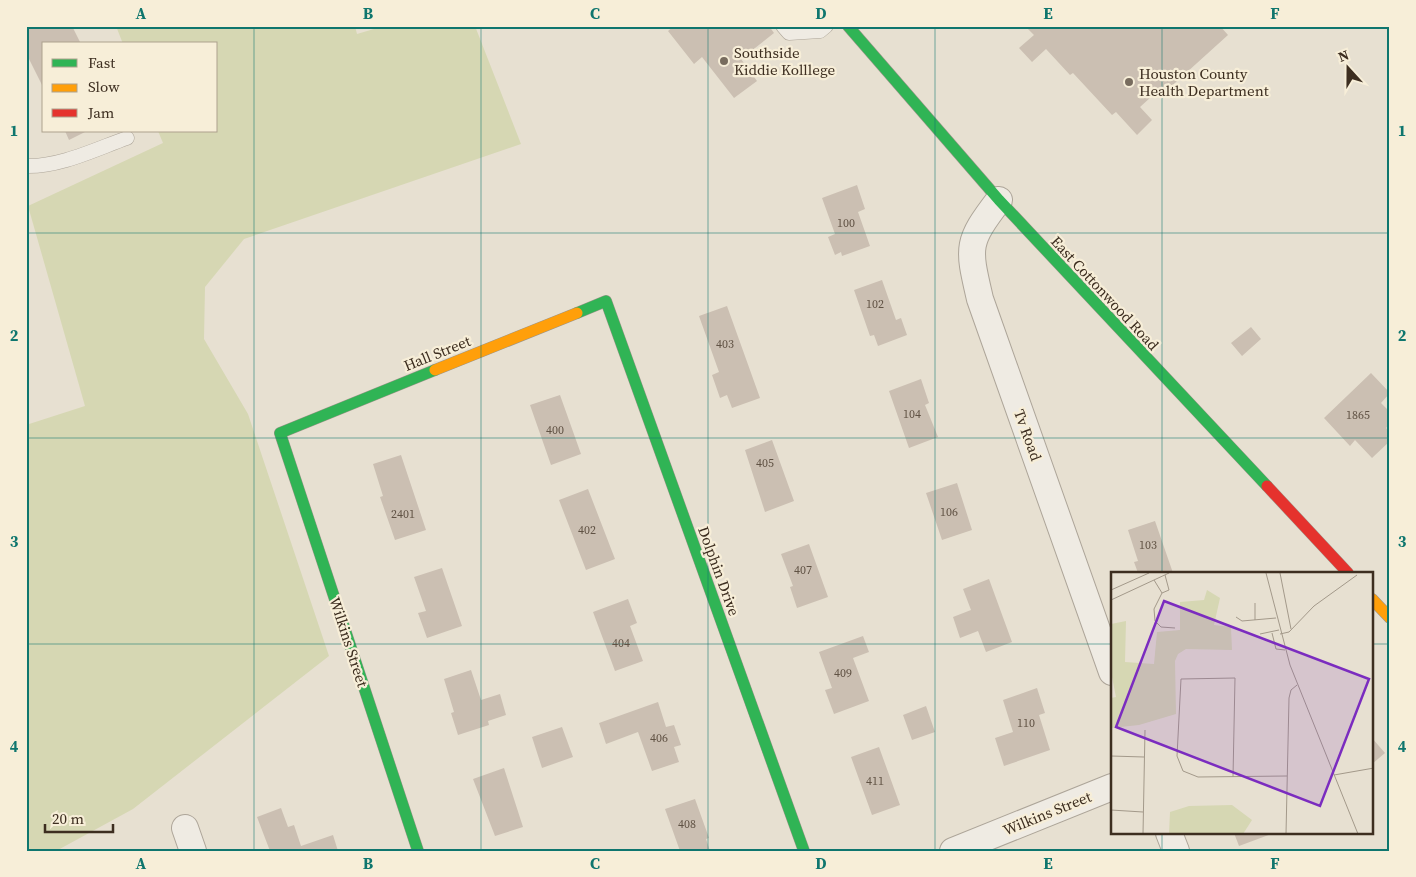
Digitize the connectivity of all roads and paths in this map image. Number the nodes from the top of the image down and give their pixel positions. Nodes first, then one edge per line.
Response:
1 (783, 26) edge
2 (826, 26) edge
3 (848, 26) edge
4 (127, 138) dead end
5 (26, 166) edge
6 (999, 200) junction
7 (606, 301) joint
8 (280, 433) joint
9 (1347, 572) edge
10 (1374, 601) edge
11 (1390, 618) edge
12 (1111, 669) edge
13 (1111, 787) edge
14 (1169, 834) edge
15 (418, 851) edge
16 (804, 851) edge
17 (953, 851) edge
18 (1176, 851) edge

1 - 2 lane
3 - 6 street, East Cottonwood Road
4 - 5 lane
6 - 9 street, East Cottonwood Road
6 - 12 street, Tv Road
7 - 8 street, Hall Street
7 - 16 street, Dolphin Drive
8 - 15 street, Wilkins Street
10 - 11 street
13 - 17 street, Wilkins Street
14 - 18 street

